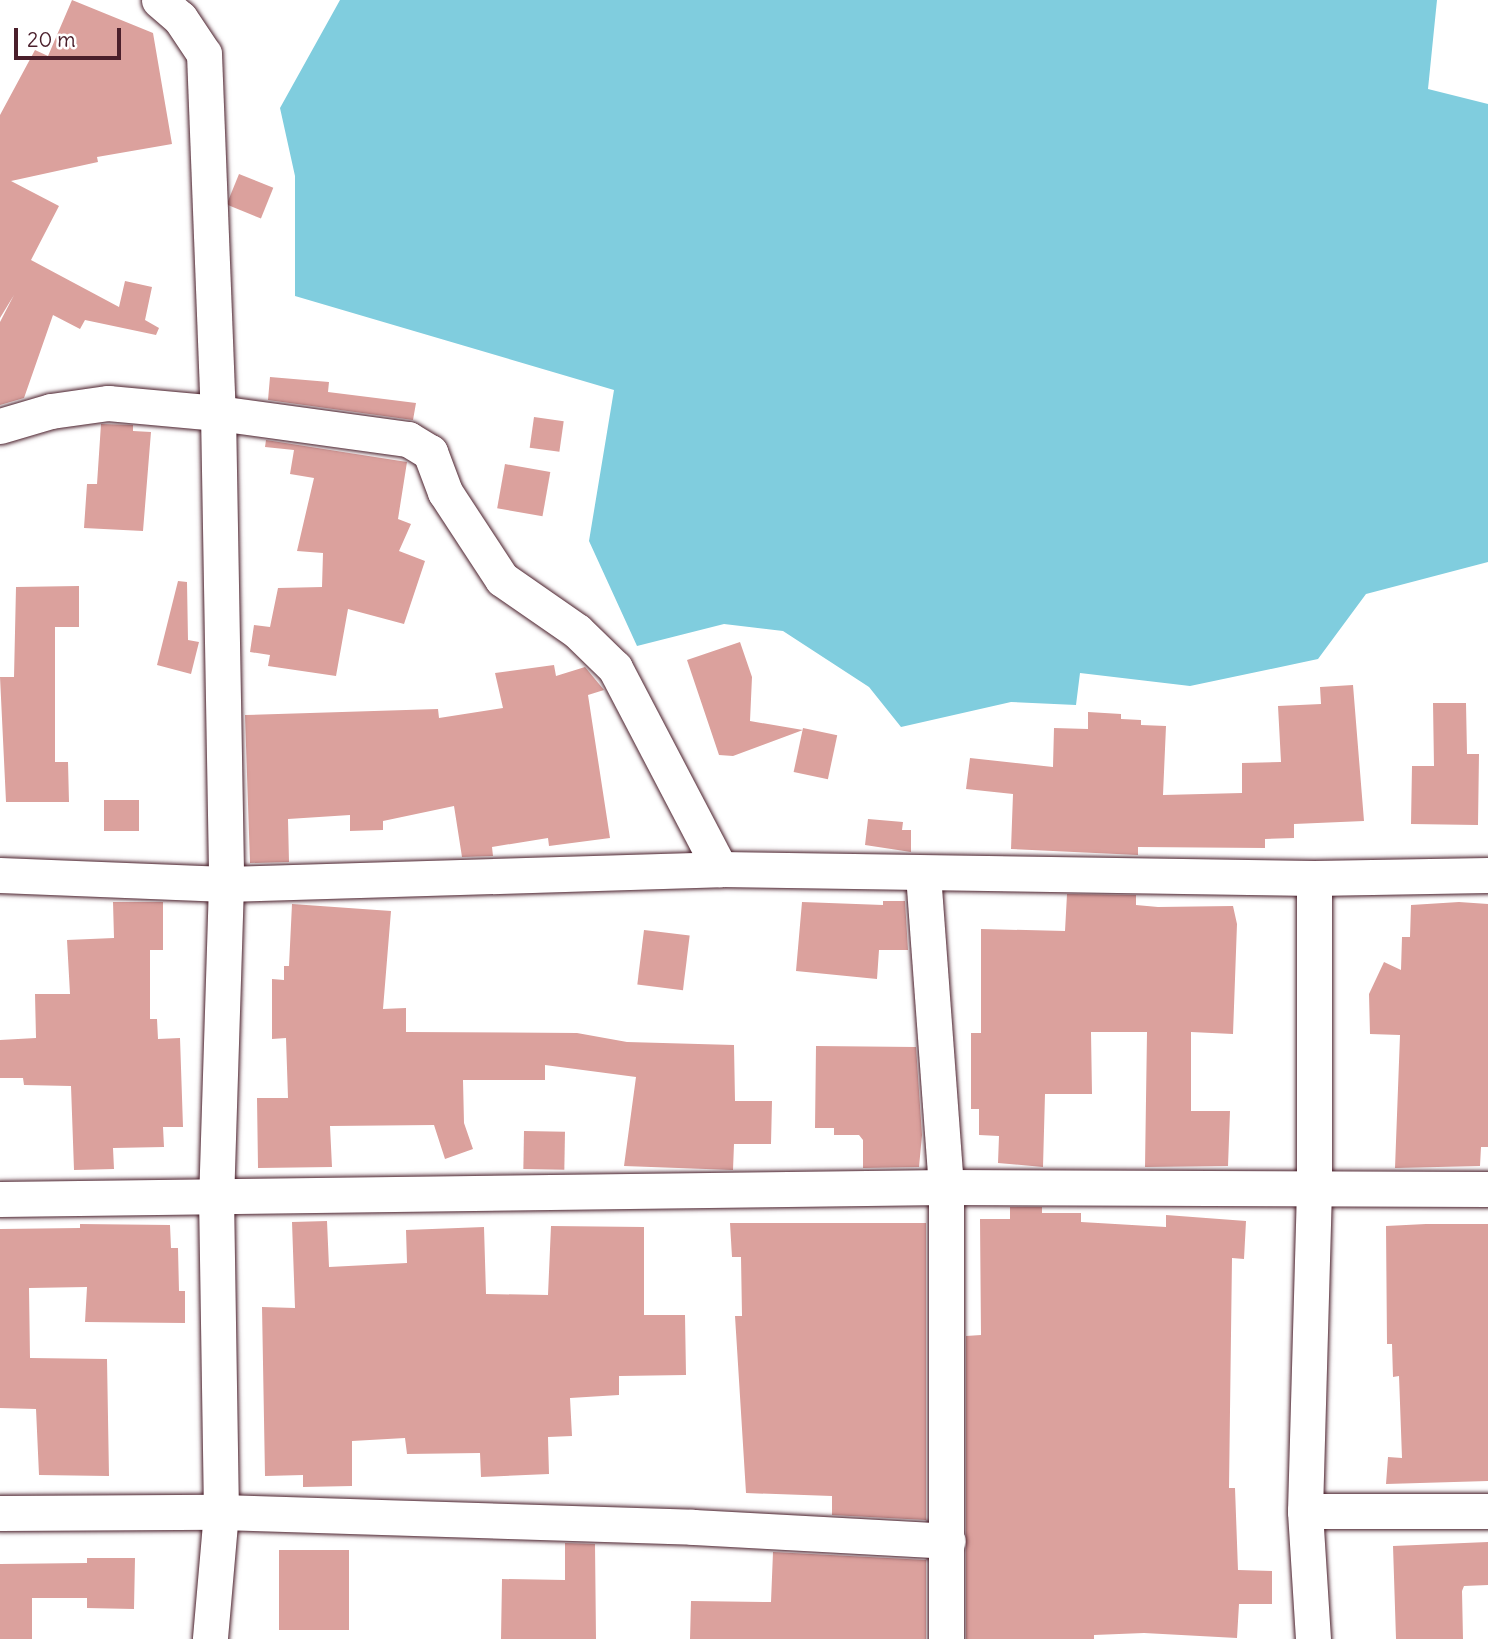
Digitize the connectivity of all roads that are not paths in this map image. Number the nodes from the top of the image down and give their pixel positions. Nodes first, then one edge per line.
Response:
1 (159, 0) edge
2 (218, 413) junction
3 (0, 426) edge
4 (720, 869) junction
5 (923, 874) junction
6 (0, 875) edge
7 (1488, 875) edge
8 (1314, 878) junction
9 (226, 884) junction
10 (946, 1188) junction
11 (1314, 1188) junction
12 (1488, 1189) edge
13 (216, 1195) junction
14 (0, 1199) edge
15 (221, 1511) junction
16 (1305, 1511) junction
17 (1488, 1511) edge
18 (0, 1513) edge
19 (948, 1541) junction
20 (210, 1639) edge
21 (946, 1639) edge
22 (1313, 1639) edge

1 - 2 street
2 - 3 street
2 - 4 street
2 - 9 street
4 - 5 street
4 - 9 street
5 - 8 street
5 - 10 street
6 - 9 street
7 - 8 street
8 - 11 street
9 - 13 street
10 - 11 street
10 - 13 street
10 - 19 street
11 - 12 street
11 - 16 street
13 - 14 street
13 - 15 street
15 - 18 street
15 - 19 street
15 - 20 street
16 - 17 street
16 - 22 street
19 - 21 street

